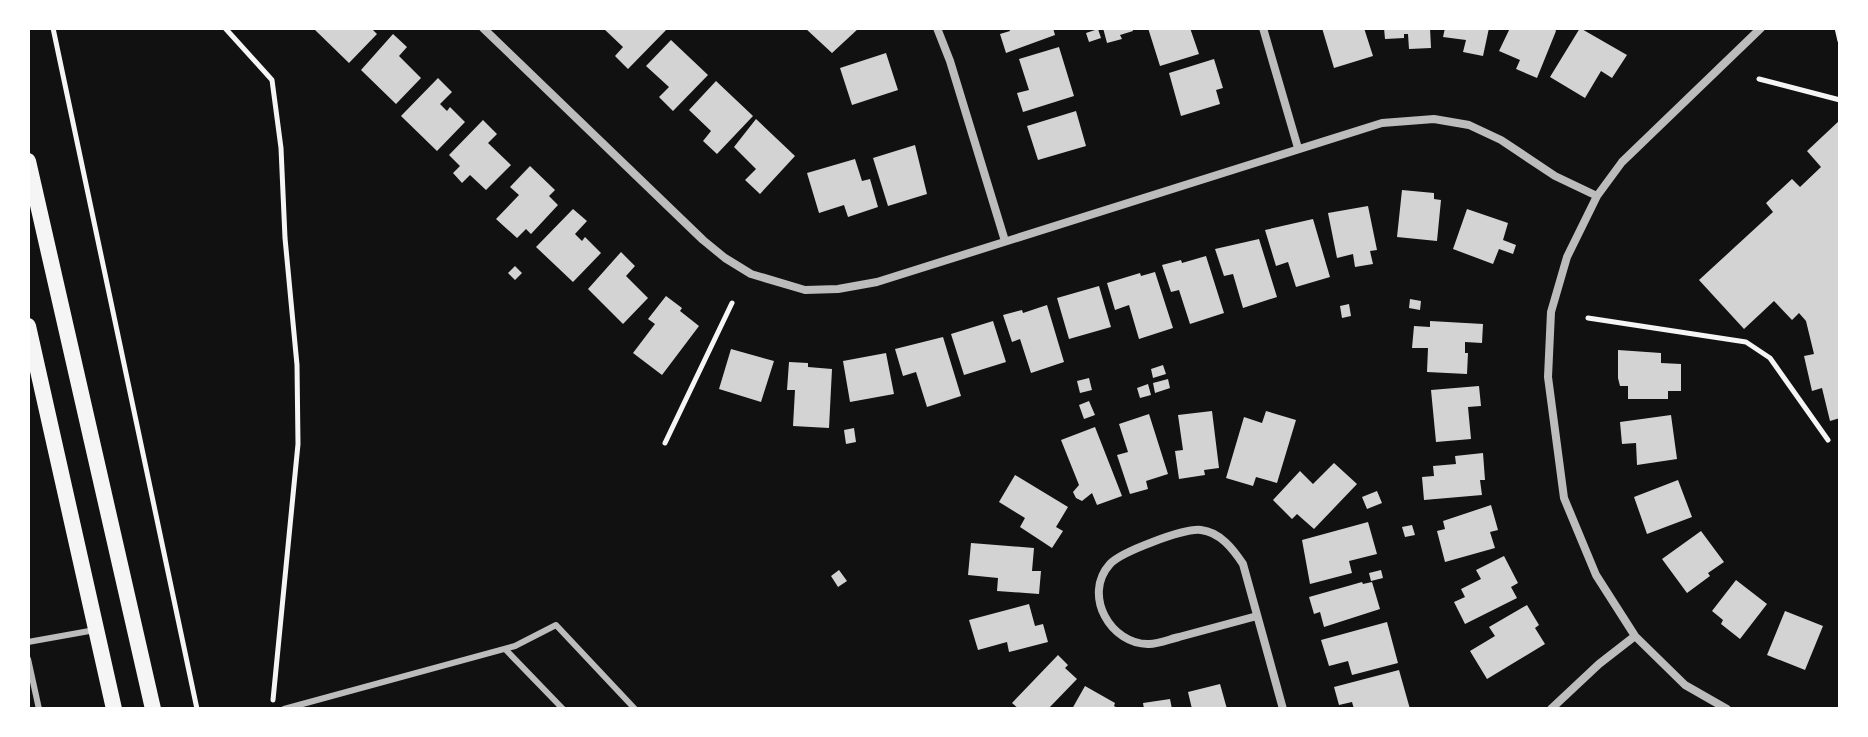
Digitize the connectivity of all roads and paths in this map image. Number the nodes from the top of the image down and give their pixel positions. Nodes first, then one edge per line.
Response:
1 (53, 28) edge
2 (225, 28) edge
3 (483, 28) edge
4 (937, 28) edge
5 (1263, 28) edge
6 (1761, 28) edge
7 (1837, 28) edge
8 (1840, 41) edge
9 (1759, 79) dead end
10 (1840, 100) edge
11 (1298, 148) junction
12 (28, 161) edge
13 (1597, 196) junction
14 (1005, 241) junction
15 (732, 303) dead end
16 (1588, 318) dead end
17 (28, 326) edge
18 (1828, 440) dead end
19 (665, 443) dead end
20 (1257, 616) junction
21 (98, 629) junction
22 (1635, 636) junction
23 (28, 642) edge
24 (505, 649) junction
25 (28, 659) edge
26 (39, 709) edge
27 (114, 709) edge
28 (153, 709) edge
29 (197, 709) edge
30 (272, 709) edge
31 (284, 709) edge
32 (563, 709) edge
33 (635, 709) edge
34 (1283, 709) edge
35 (1551, 709) edge
36 (1727, 709) edge

1 - 29 path
2 - 30 path
3 - 14 street
4 - 14 street
5 - 11 street
6 - 13 street
7 - 8 path
9 - 10 path
11 - 13 street
11 - 14 street
12 - 28 main road
13 - 22 street
15 - 19 path
16 - 18 path
17 - 21 main road
20 - 20 street
20 - 34 street
21 - 23 lane
21 - 27 main road
22 - 35 street
22 - 36 street
24 - 31 lane
24 - 32 lane
24 - 33 lane
25 - 26 lane

